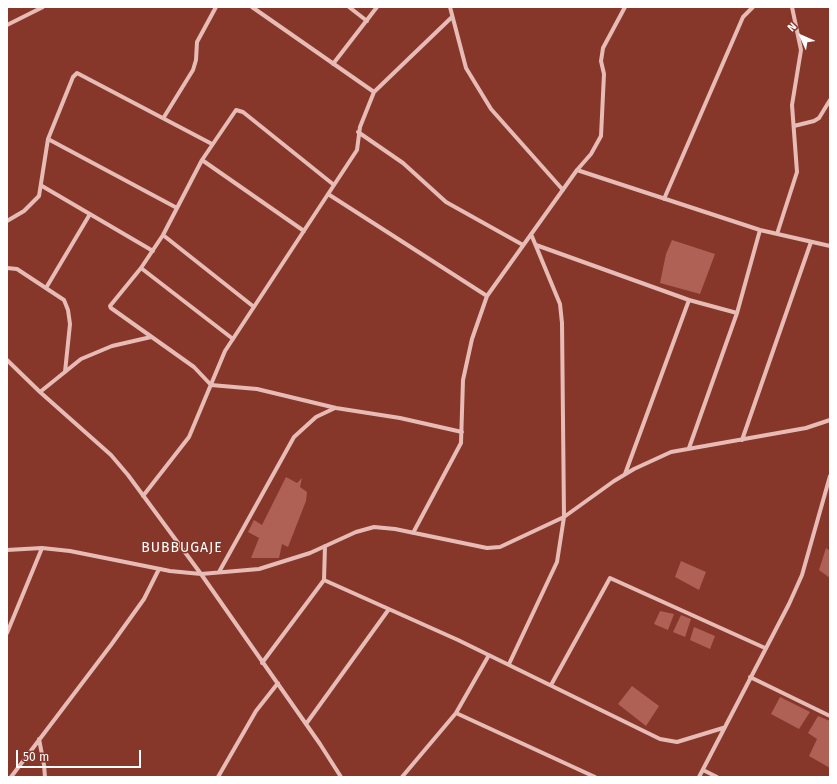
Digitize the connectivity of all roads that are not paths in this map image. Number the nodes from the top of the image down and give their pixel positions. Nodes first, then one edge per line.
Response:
1 (43, 7) edge
2 (216, 7) edge
3 (252, 7) edge
4 (349, 7) edge
5 (377, 7) edge
6 (450, 7) edge
7 (625, 7) edge
8 (753, 7) edge
9 (792, 7) edge
10 (452, 17) junction
11 (367, 21) junction
12 (7, 26) edge
13 (333, 64) junction
14 (374, 92) junction
15 (830, 100) edge
16 (164, 117) junction
17 (794, 126) junction
18 (358, 132) junction
19 (48, 139) junction
20 (212, 144) junction
21 (202, 160) junction
22 (576, 170) junction
23 (334, 185) junction
24 (42, 186) junction
25 (563, 190) junction
26 (328, 194) junction
27 (664, 199) junction
28 (177, 208) junction
29 (90, 214) junction
30 (7, 221) edge
31 (760, 230) junction
32 (304, 231) junction
33 (531, 234) junction
34 (777, 234) junction
35 (164, 235) junction
36 (811, 242) junction
37 (523, 245) junction
38 (536, 245) junction
39 (830, 246) edge
40 (153, 251) junction
41 (7, 268) edge
42 (141, 268) junction
43 (46, 288) junction
44 (487, 296) junction
45 (689, 300) junction
46 (254, 307) junction
47 (737, 313) junction
48 (151, 337) junction
49 (233, 339) junction
50 (7, 360) edge
51 (65, 372) junction
52 (211, 385) junction
53 (40, 392) junction
54 (336, 408) junction
55 (830, 420) edge
56 (462, 432) junction
57 (742, 440) junction
58 (689, 448) junction
59 (625, 474) junction
60 (830, 476) edge
61 (143, 496) junction
62 (564, 517) junction
63 (413, 533) junction
64 (325, 546) junction
65 (42, 548) junction
66 (7, 550) edge
67 (159, 568) junction
68 (219, 572) junction
69 (201, 574) junction
70 (324, 580) junction
71 (389, 609) junction
72 (7, 633) edge
73 (765, 648) junction
74 (489, 655) junction
75 (262, 663) junction
76 (509, 664) junction
77 (750, 677) junction
78 (278, 683) junction
79 (551, 685) junction
80 (456, 712) junction
81 (830, 716) edge
82 (306, 724) junction
83 (723, 728) junction
84 (39, 739) junction
85 (703, 770) junction
86 (11, 777) edge
87 (45, 777) edge
88 (218, 777) edge
89 (341, 777) edge
90 (402, 777) edge
91 (595, 777) edge
92 (699, 777) edge
93 (717, 777) edge

1 - 12 street
2 - 16 street
3 - 13 street
4 - 11 street
5 - 11 street
6 - 10 street
7 - 22 street
8 - 27 street
9 - 17 street
10 - 14 street
10 - 25 street
11 - 13 street
13 - 14 street
14 - 18 street
15 - 17 street
16 - 19 street
16 - 20 street
17 - 34 street
18 - 23 street
18 - 37 street
19 - 24 street
19 - 28 street
20 - 21 street
20 - 23 street
21 - 28 street
21 - 32 street
22 - 25 street
22 - 27 street
23 - 26 street
24 - 29 street
24 - 30 street
25 - 33 street
26 - 32 street
26 - 44 street
27 - 31 street
28 - 35 street
29 - 40 street
29 - 43 street
31 - 34 street
31 - 47 street
32 - 46 street
33 - 37 street
33 - 38 street
34 - 36 street
35 - 40 street
35 - 46 street
36 - 39 street
36 - 57 street
37 - 44 street
38 - 45 street
38 - 62 street
40 - 42 street
41 - 43 street
42 - 48 street
42 - 49 street
43 - 51 street
44 - 56 street
45 - 47 street
45 - 59 street
46 - 49 street
47 - 58 street
48 - 51 street
48 - 52 street
49 - 52 street
50 - 53 street
51 - 53 street
52 - 54 street
52 - 61 street
53 - 61 street
54 - 56 street
54 - 68 street
55 - 57 street
56 - 63 street
57 - 58 street
58 - 59 street
59 - 62 street
60 - 73 street
61 - 69 street
62 - 63 street
62 - 76 street
63 - 64 street
64 - 68 street
64 - 70 street
65 - 66 street
65 - 67 street
65 - 72 street
67 - 69 street
67 - 84 street
68 - 69 street
69 - 75 street
70 - 71 street
70 - 75 street
71 - 74 street
71 - 82 street
73 - 77 street
73 - 79 street
74 - 76 street
74 - 80 street
75 - 78 street
76 - 79 street
77 - 81 street
77 - 83 street
78 - 82 street
78 - 88 street
79 - 83 street
80 - 90 street
80 - 91 street
82 - 89 street
83 - 85 street
84 - 86 street
84 - 87 street
85 - 92 street
85 - 93 street

